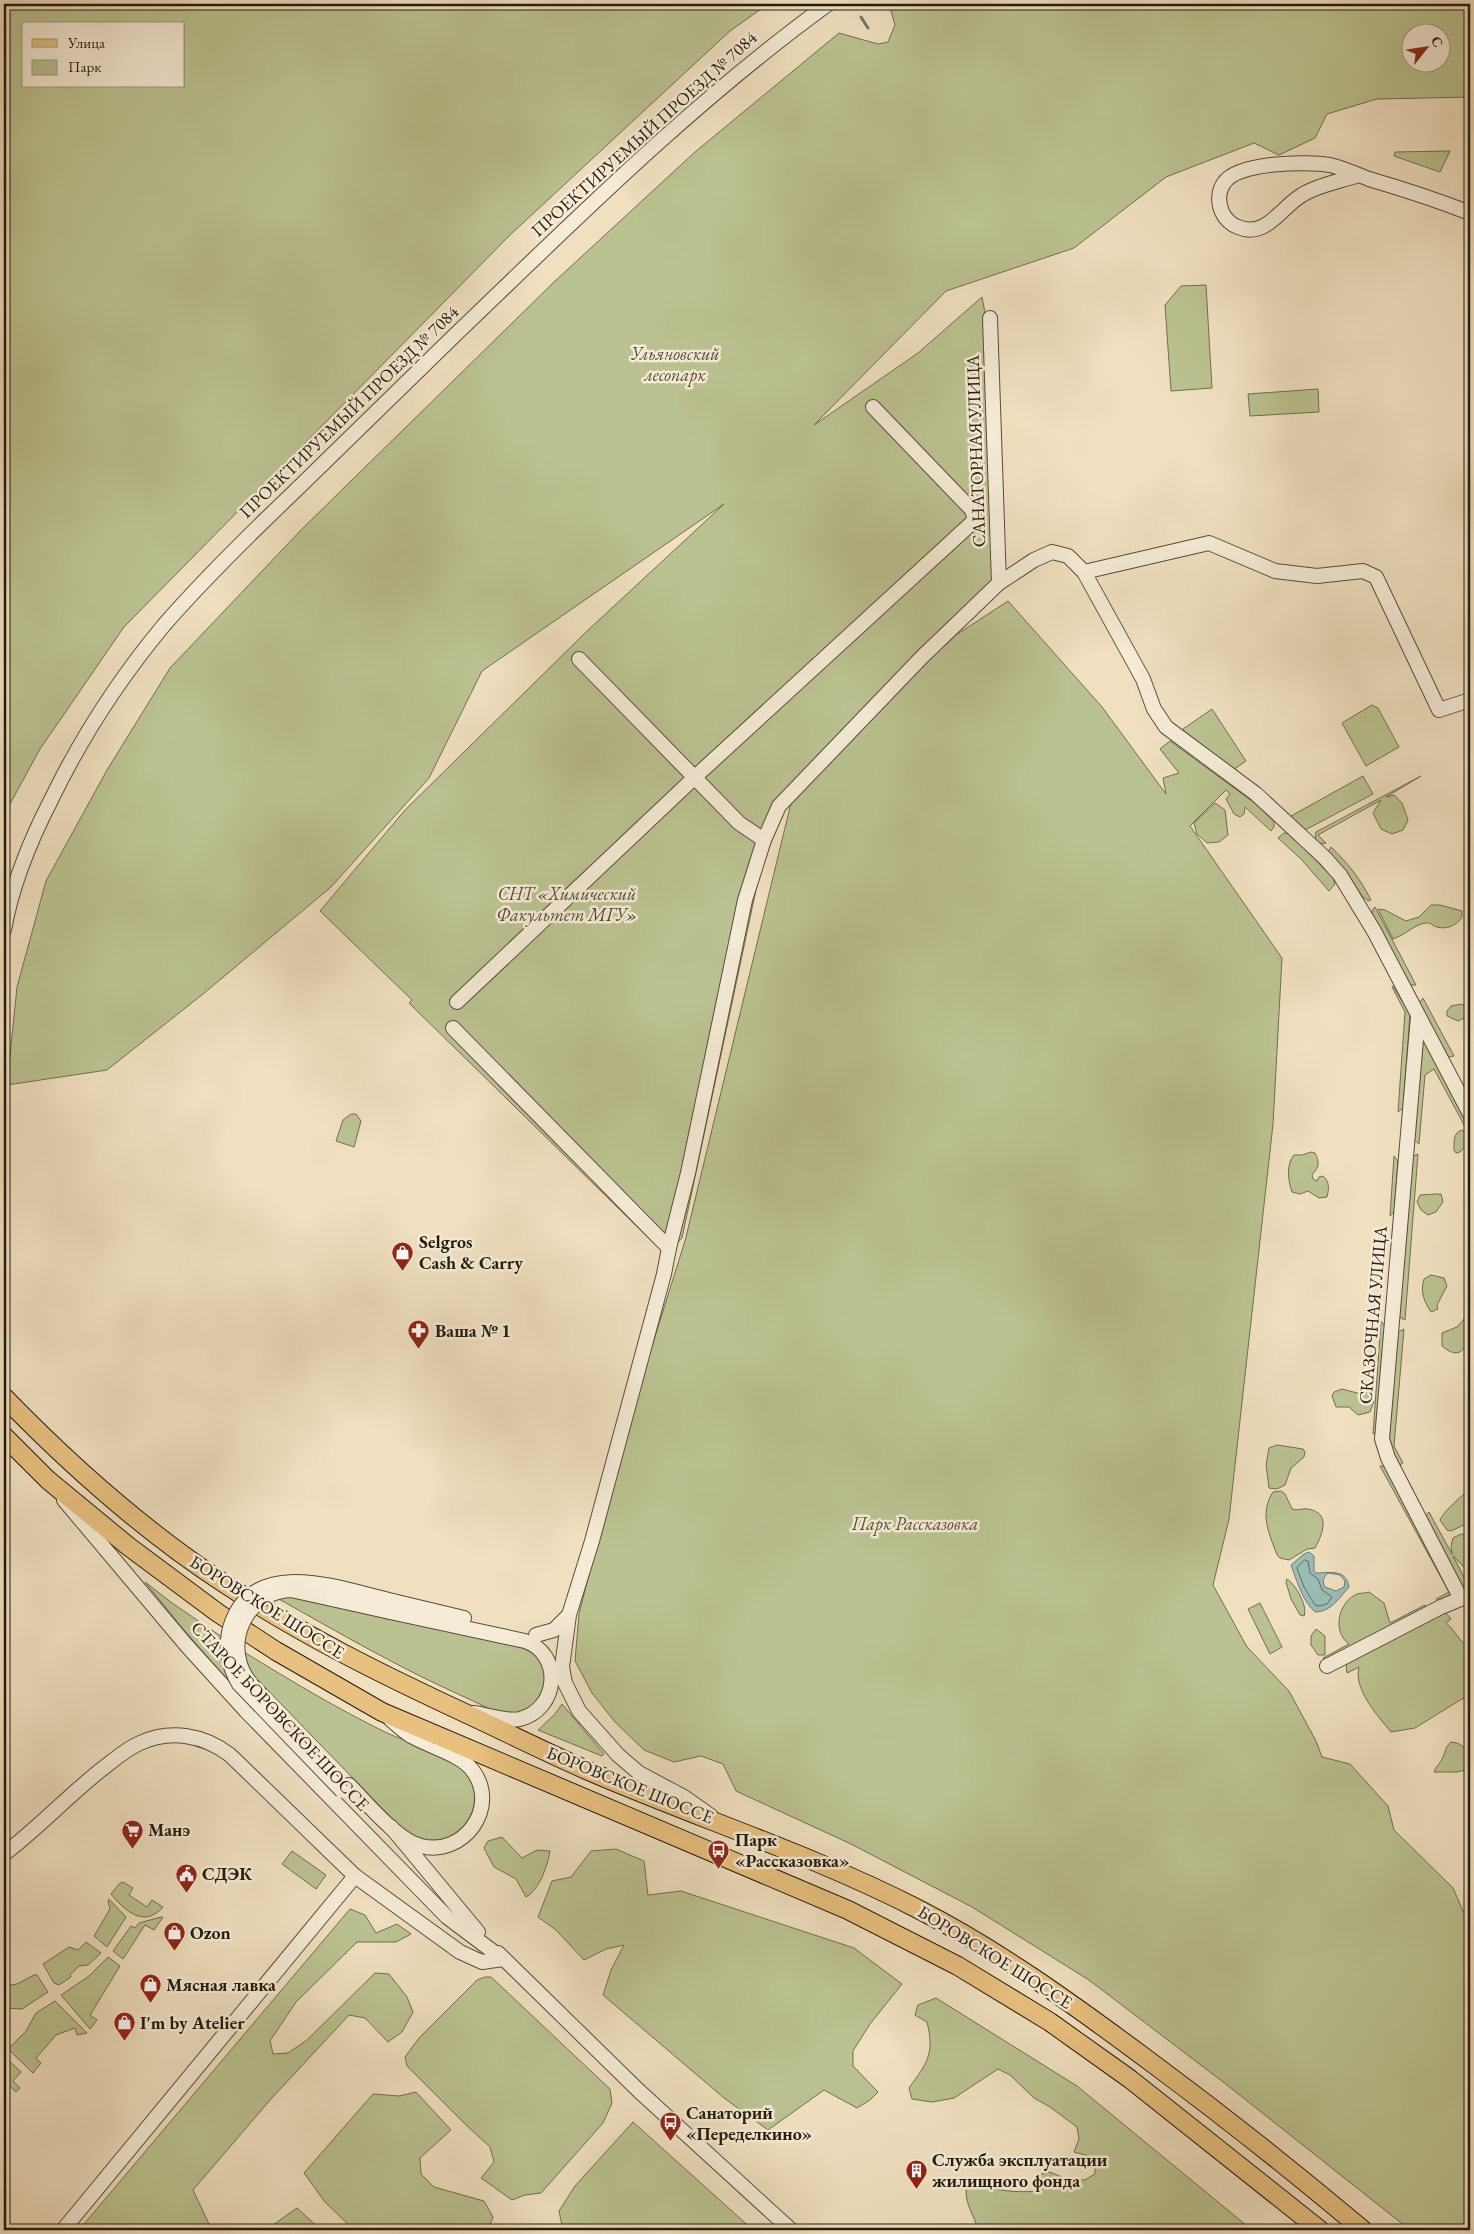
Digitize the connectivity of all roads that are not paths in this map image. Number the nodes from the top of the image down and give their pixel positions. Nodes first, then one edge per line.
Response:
1 (828, 4) edge
2 (1359, 176) junction
3 (1470, 213) edge
4 (990, 318) dead end
5 (873, 407) dead end
6 (1084, 572) junction
7 (999, 583) junction
8 (579, 659) dead end
9 (1470, 700) edge
10 (695, 777) junction
11 (764, 840) junction
12 (4, 930) edge
13 (457, 1002) dead end
14 (1418, 1015) junction
15 (453, 1028) dead end
16 (1470, 1114) edge
17 (669, 1248) junction
18 (4, 1397) edge
19 (4, 1436) edge
20 (48, 1480) junction
21 (1466, 1597) edge
22 (392, 1606) junction
23 (569, 1615) junction
24 (536, 1635) junction
25 (1327, 1666) dead end
26 (562, 1667) junction
27 (458, 1710) junction
28 (382, 1712) junction
29 (345, 1788) junction
30 (721, 1823) junction
31 (391, 1827) junction
32 (4, 1854) edge
33 (355, 1876) junction
34 (474, 1935) junction
35 (503, 1959) junction
36 (62, 2230) edge
37 (791, 2230) edge
38 (1320, 2230) edge
39 (1362, 2230) edge

1 - 12 street, ПРОЕКТИРУЕМЫЙ ПРОЕЗД № 7084
2 - 2 street
2 - 3 street
4 - 7 street, САНАТОРНАЯ УЛИЦА
5 - 10 street
6 - 7 street
6 - 9 street
6 - 14 street
7 - 11 street
8 - 10 street
10 - 11 street
10 - 13 street
11 - 17 street
14 - 16 street
14 - 21 street, СКАЗОЧНАЯ УЛИЦА
15 - 17 street
17 - 23 street
18 - 27 main road, БОРОВСКОЕ ШОССЕ
19 - 20 main road, БОРОВСКОЕ ШОССЕ
20 - 28 main road, БОРОВСКОЕ ШОССЕ
20 - 34 street, СТАРОЕ БОРОВСКОЕ ШОССЕ
21 - 25 street, СКАЗОЧНАЯ УЛИЦА
22 - 24 street
22 - 27 street
22 - 29 street, bridge
23 - 24 street
23 - 26 street
24 - 26 street
26 - 30 street
27 - 30 main road, БОРОВСКОЕ ШОССЕ
28 - 31 street
28 - 38 main road, БОРОВСКОЕ ШОССЕ
29 - 31 street
29 - 34 street
30 - 39 main road, БОРОВСКОЕ ШОССЕ
31 - 35 street
32 - 33 street
33 - 35 street
33 - 36 street
34 - 35 street, СТАРОЕ БОРОВСКОЕ ШОССЕ
35 - 37 street

